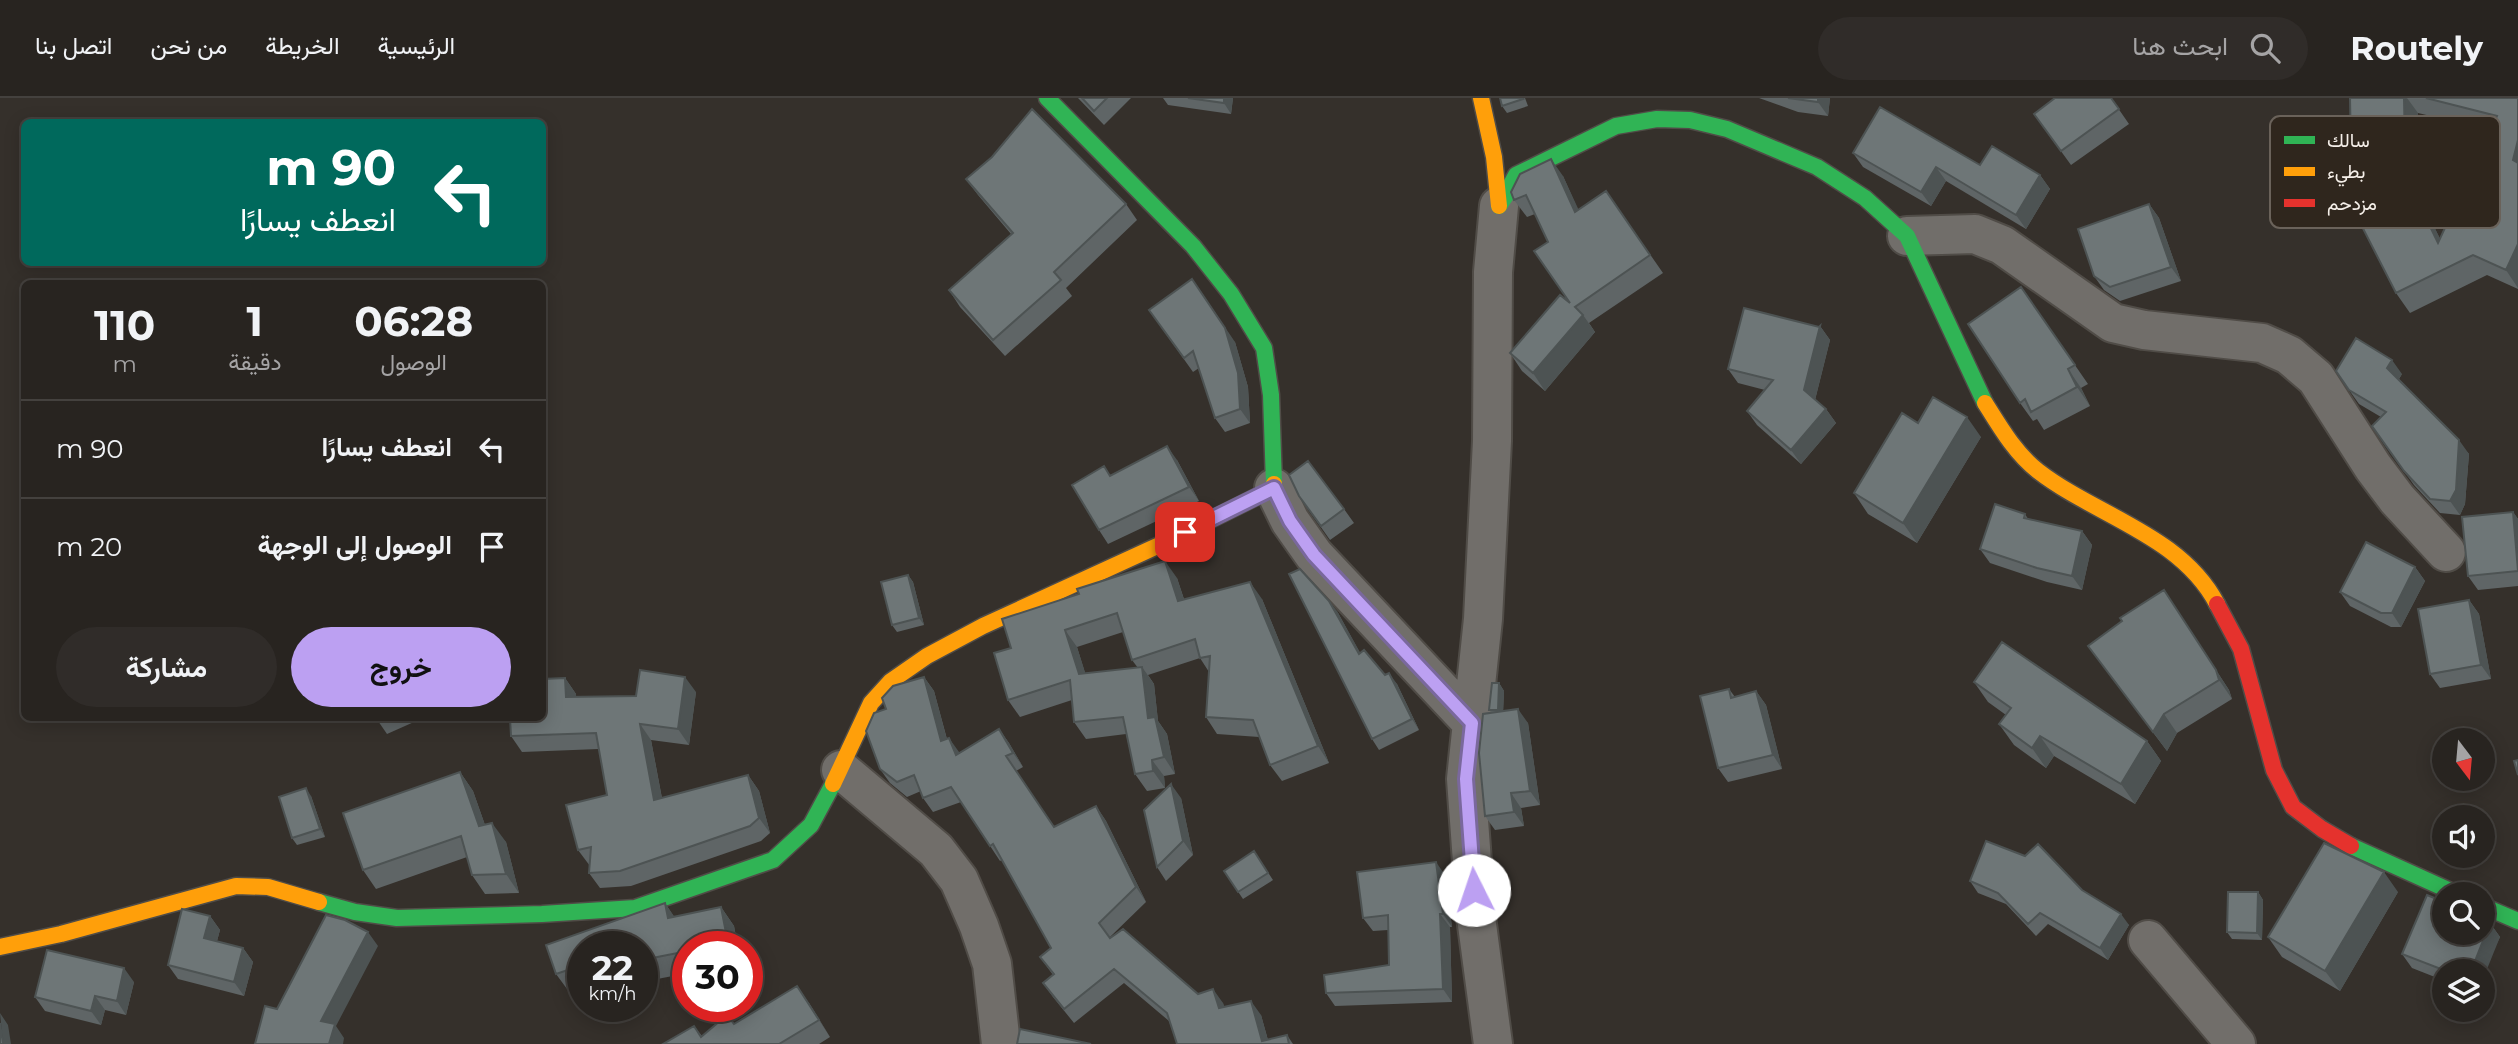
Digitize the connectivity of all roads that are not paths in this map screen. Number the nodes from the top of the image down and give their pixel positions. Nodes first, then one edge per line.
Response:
1 (1047, 98) edge
2 (1481, 98) edge
3 (1499, 206) junction
4 (1907, 236) junction
5 (1274, 488) junction
6 (2446, 552) dead end
7 (1472, 723) junction
8 (841, 770) junction
9 (2432, 883) edge
10 (2495, 911) edge
11 (2518, 921) edge
12 (2148, 940) dead end
13 (0, 947) edge
14 (1002, 1044) edge
15 (1493, 1044) edge
16 (2236, 1044) edge

1 - 5 street
2 - 3 street
3 - 4 street
3 - 7 street
4 - 6 street
4 - 9 street
5 - 7 street
5 - 8 street
7 - 15 street
8 - 13 street
8 - 14 street
10 - 11 street
12 - 16 street

